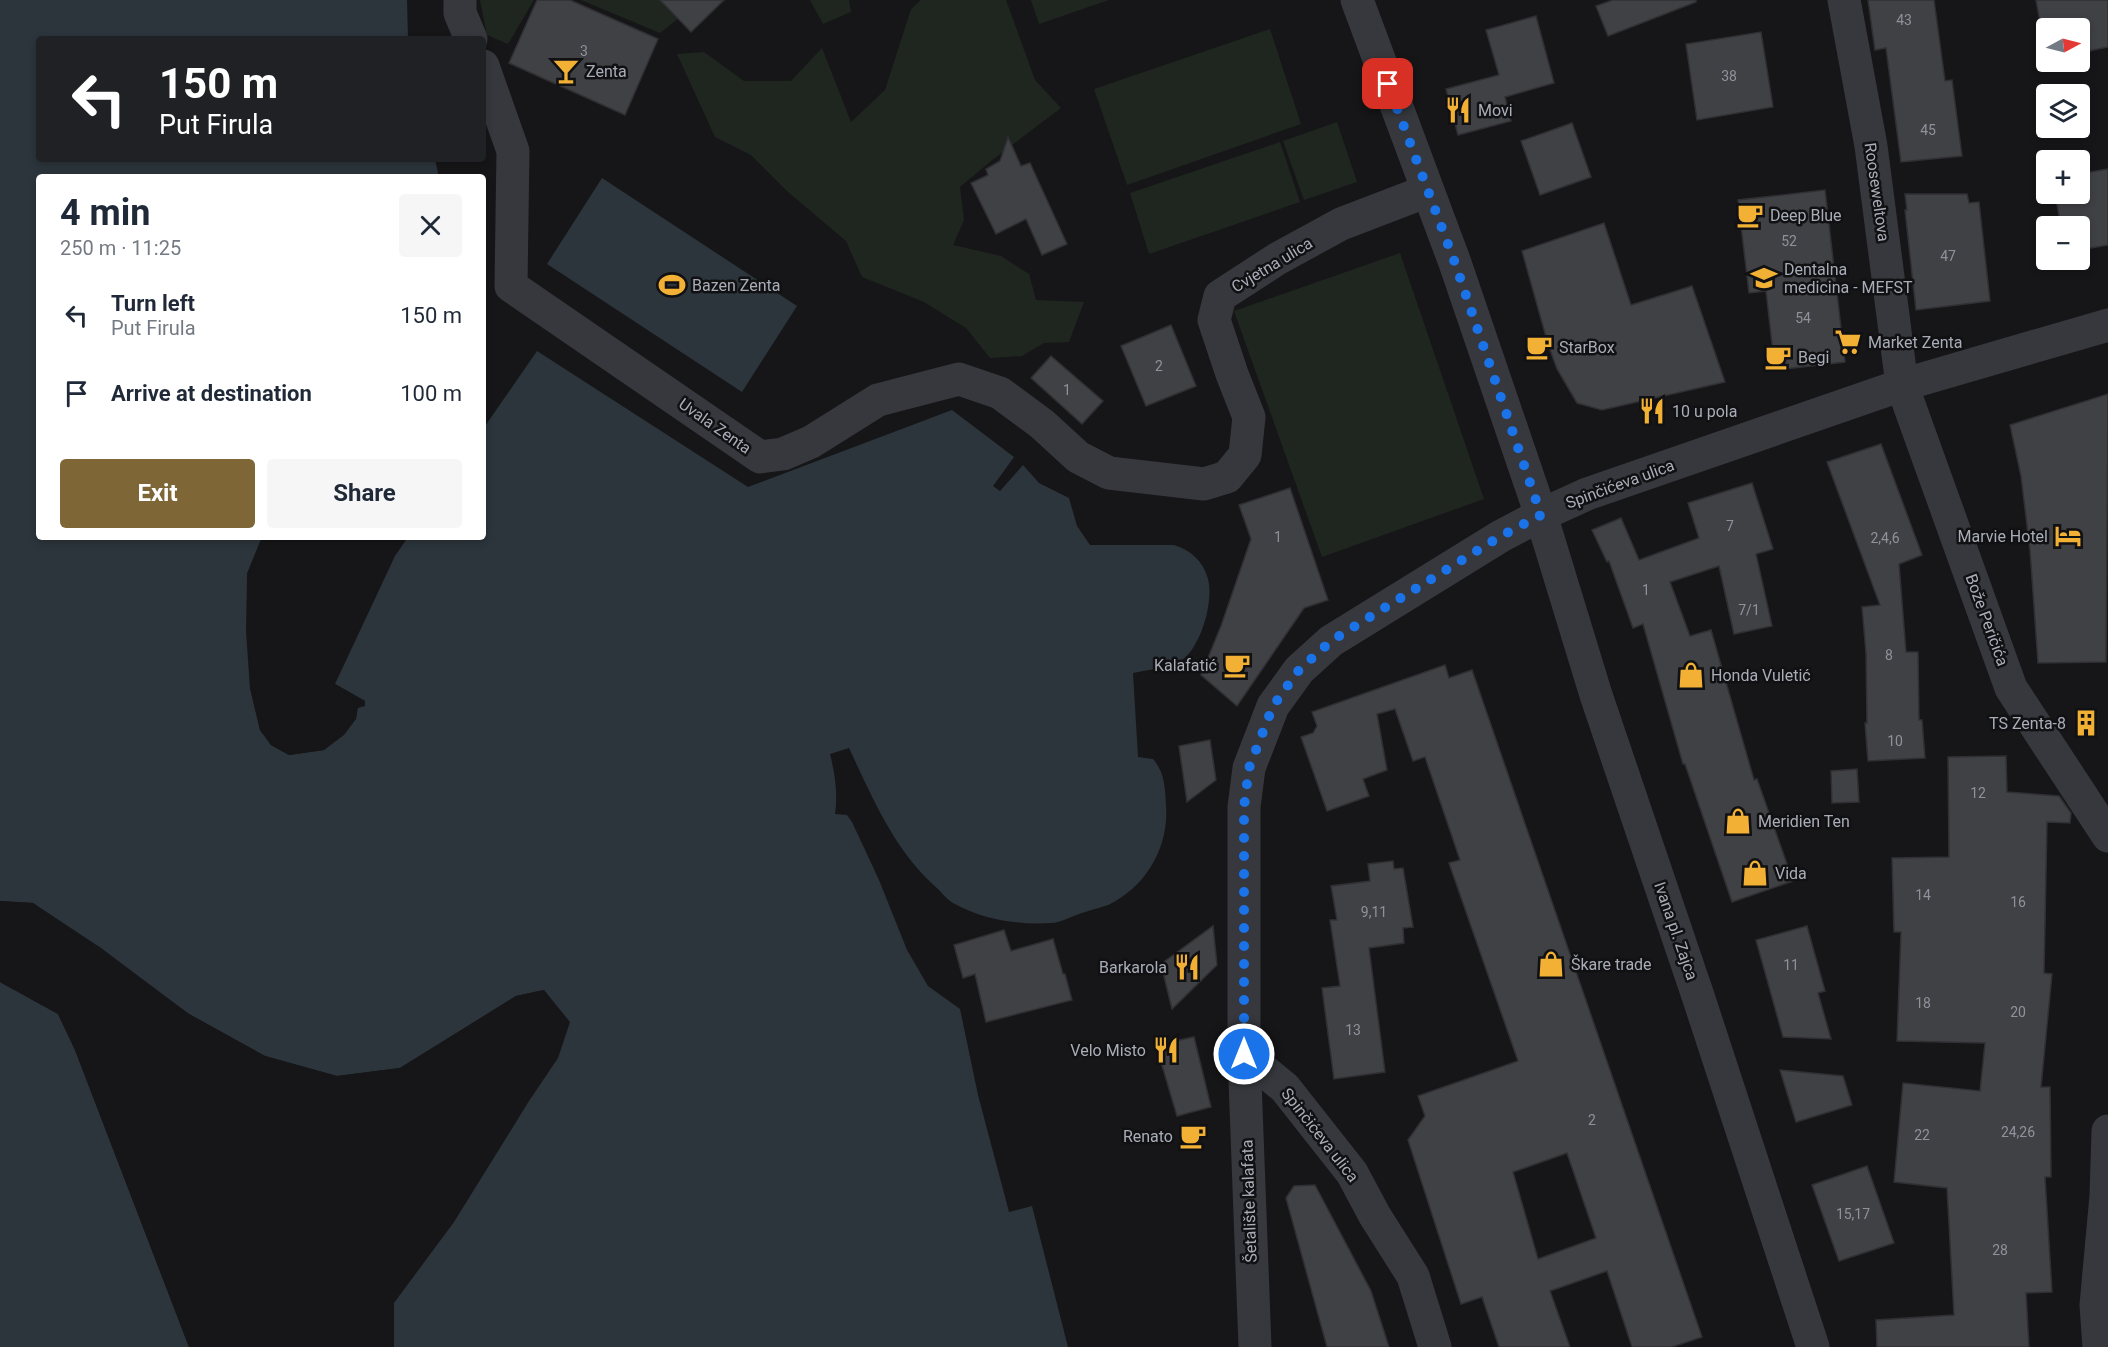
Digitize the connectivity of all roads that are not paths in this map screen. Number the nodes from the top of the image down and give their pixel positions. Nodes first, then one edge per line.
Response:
1 (460, 0) edge
2 (1357, 0) edge
3 (1844, 0) edge
4 (470, 36) edge
5 (486, 74) edge
6 (1427, 191) junction
7 (2108, 325) edge
8 (1902, 385) junction
9 (1204, 484) joint
10 (1541, 515) junction
11 (2108, 836) edge
12 (1244, 1054) junction
13 (2108, 1131) edge
14 (1255, 1347) edge
15 (1435, 1347) edge
16 (1813, 1347) edge
17 (2099, 1347) edge

1 - 4 street
2 - 6 street, Ivana pl. Zajca
3 - 8 street, Rooseweltova
5 - 9 street, Uvala Zenta
6 - 9 street, Cvjetna ulica
6 - 10 street, Ivana pl. Zajca
7 - 8 street, Spinčićeva ulica
8 - 10 street, Spinčićeva ulica
8 - 11 street, Bože Peričića
10 - 12 street, Spinčićeva ulica
10 - 16 street, Ivana pl. Zajca
12 - 14 street, Šetalište kalafata
12 - 15 street, Spinčićeva ulica
13 - 17 street

